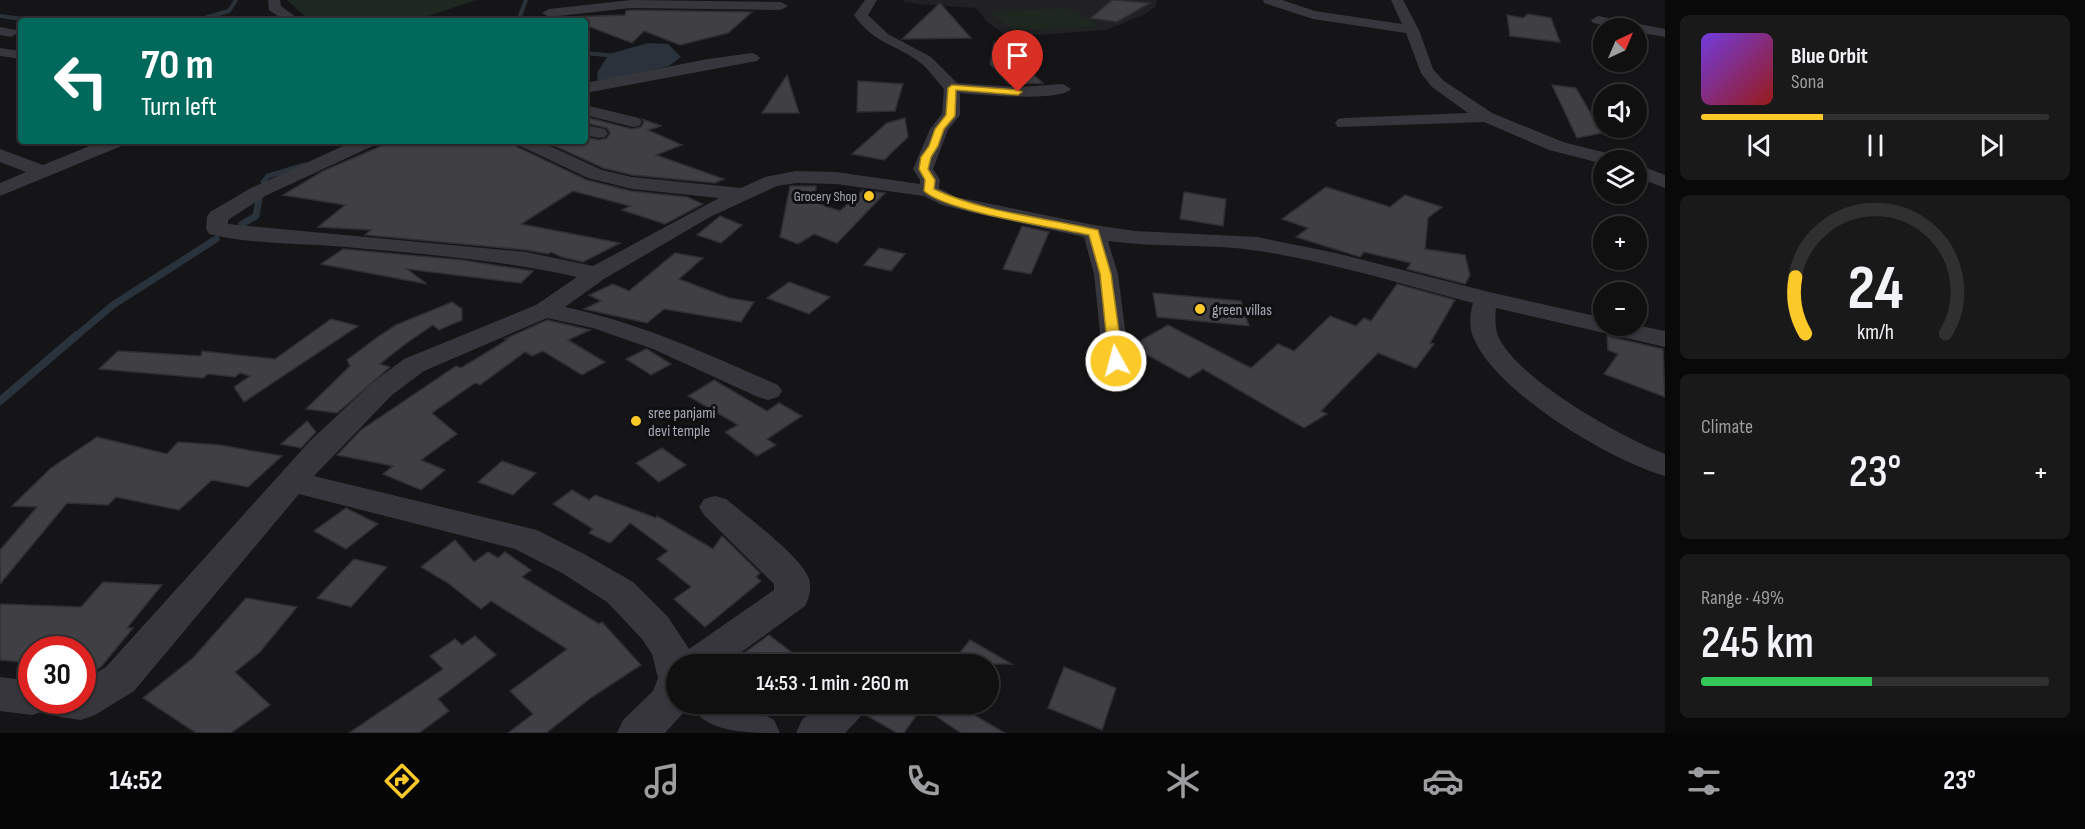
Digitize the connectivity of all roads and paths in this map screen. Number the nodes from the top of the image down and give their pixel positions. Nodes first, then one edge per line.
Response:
1 (274, 0) edge
2 (561, 0) edge
3 (871, 0) edge
4 (1269, 0) edge
5 (1397, 0) edge
6 (781, 6) dead end
7 (547, 17) edge
8 (290, 18) edge
9 (1412, 30) junction
10 (1647, 30) edge
11 (1665, 33) edge
12 (0, 52) edge
13 (18, 55) edge
14 (752, 58) dead end
15 (588, 87) edge
16 (952, 88) junction
17 (1063, 89) dead end
18 (588, 111) edge
19 (1486, 117) junction
20 (633, 122) dead end
21 (1344, 123) dead end
22 (111, 144) edge
23 (362, 144) edge
24 (530, 144) edge
25 (0, 155) edge
26 (1593, 155) edge
27 (42, 172) junction
28 (1647, 175) edge
29 (1665, 182) edge
30 (0, 190) edge
31 (929, 191) junction
32 (742, 194) junction
33 (1094, 232) junction
34 (596, 274) junction
35 (1487, 299) junction
36 (545, 310) junction
37 (1665, 339) edge
38 (1116, 361) dead end
39 (768, 391) dead end
40 (1665, 466) edge
41 (292, 481) junction
42 (715, 507) dead end
43 (671, 654) edge
44 (712, 654) edge
45 (0, 694) edge
46 (96, 694) edge
47 (18, 696) edge
48 (666, 704) edge
49 (726, 714) edge
50 (837, 714) edge
51 (638, 733) edge
52 (759, 733) edge
53 (817, 733) edge

1 - 8 street
2 - 7 street
3 - 16 street
4 - 9 street
5 - 9 street
6 - 7 street
9 - 19 street
10 - 11 street
12 - 13 street
14 - 15 street
16 - 17 street
16 - 31 street
18 - 20 street
19 - 21 street
19 - 26 street
22 - 27 street
23 - 34 street
24 - 32 street
25 - 27 street
27 - 30 street
28 - 29 street
31 - 32 street
31 - 33 street
32 - 34 street
33 - 35 street
33 - 38 street
34 - 36 street
35 - 37 street
35 - 40 street
36 - 39 street
36 - 41 street
41 - 43 street
41 - 46 street
42 - 44 street
45 - 47 street
48 - 51 street
49 - 52 street
50 - 53 street

